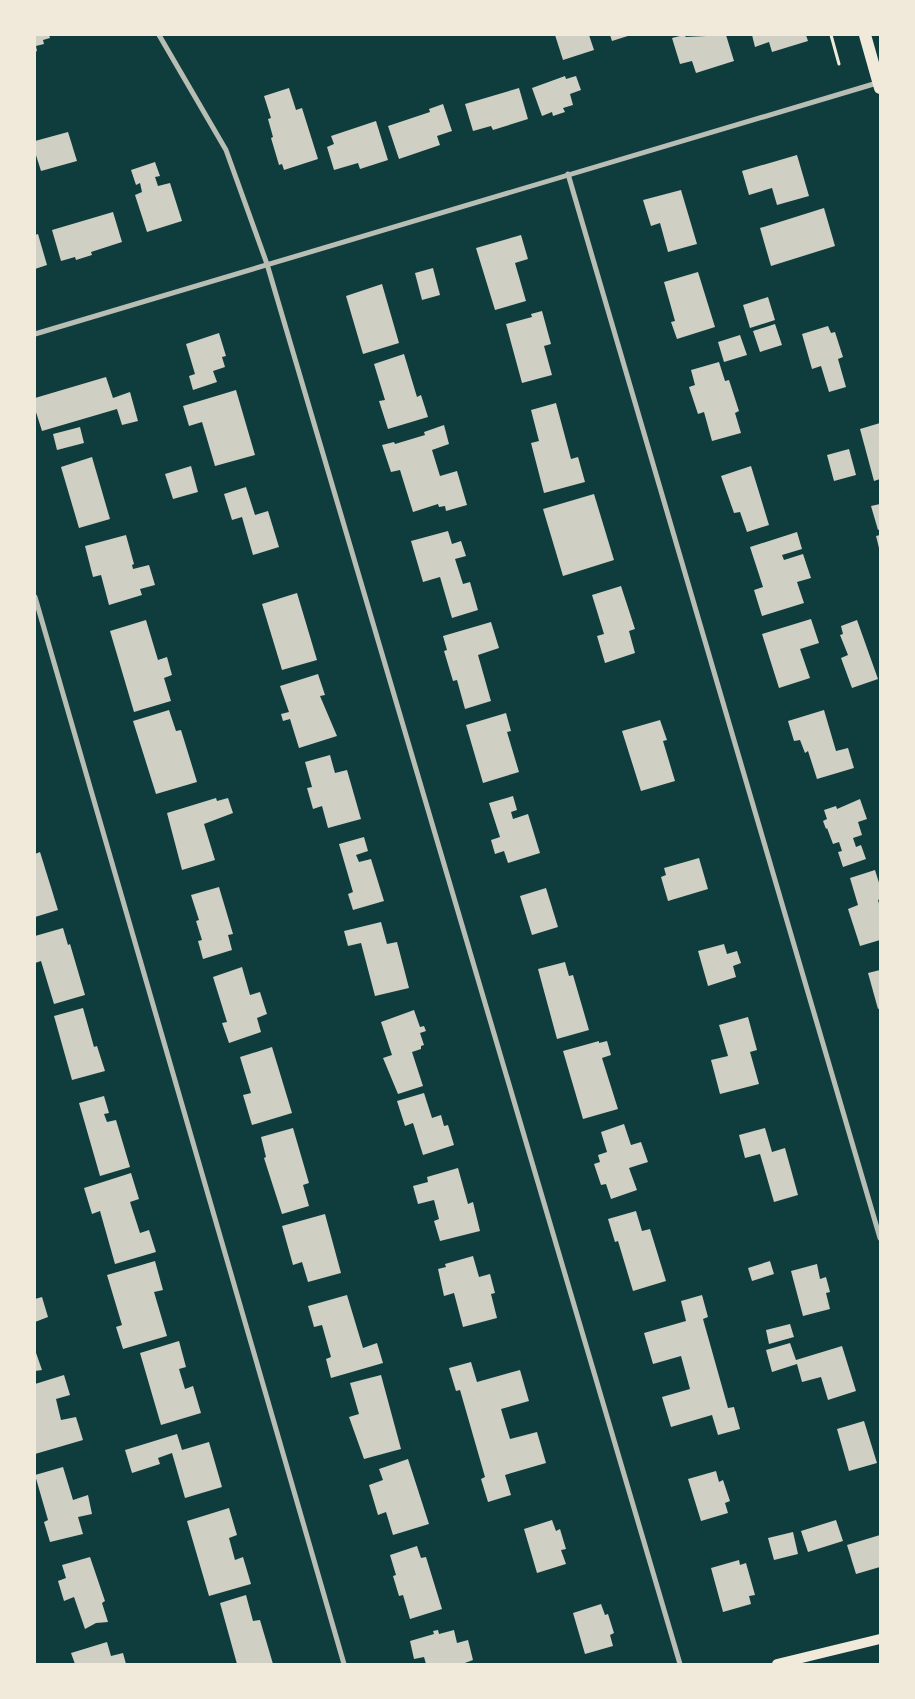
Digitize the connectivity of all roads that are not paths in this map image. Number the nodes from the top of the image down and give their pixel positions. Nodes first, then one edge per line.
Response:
1 (159, 35) edge
2 (865, 35) edge
3 (880, 84) edge
4 (568, 174) junction
5 (267, 264) junction
6 (35, 334) edge
7 (35, 597) edge
8 (880, 1238) edge
9 (880, 1639) edge
10 (344, 1664) edge
11 (680, 1664) edge
12 (777, 1664) edge

1 - 5 street
2 - 3 main road
3 - 4 street
4 - 5 street
4 - 8 street
5 - 6 street
5 - 11 street
7 - 10 street
9 - 12 main road

